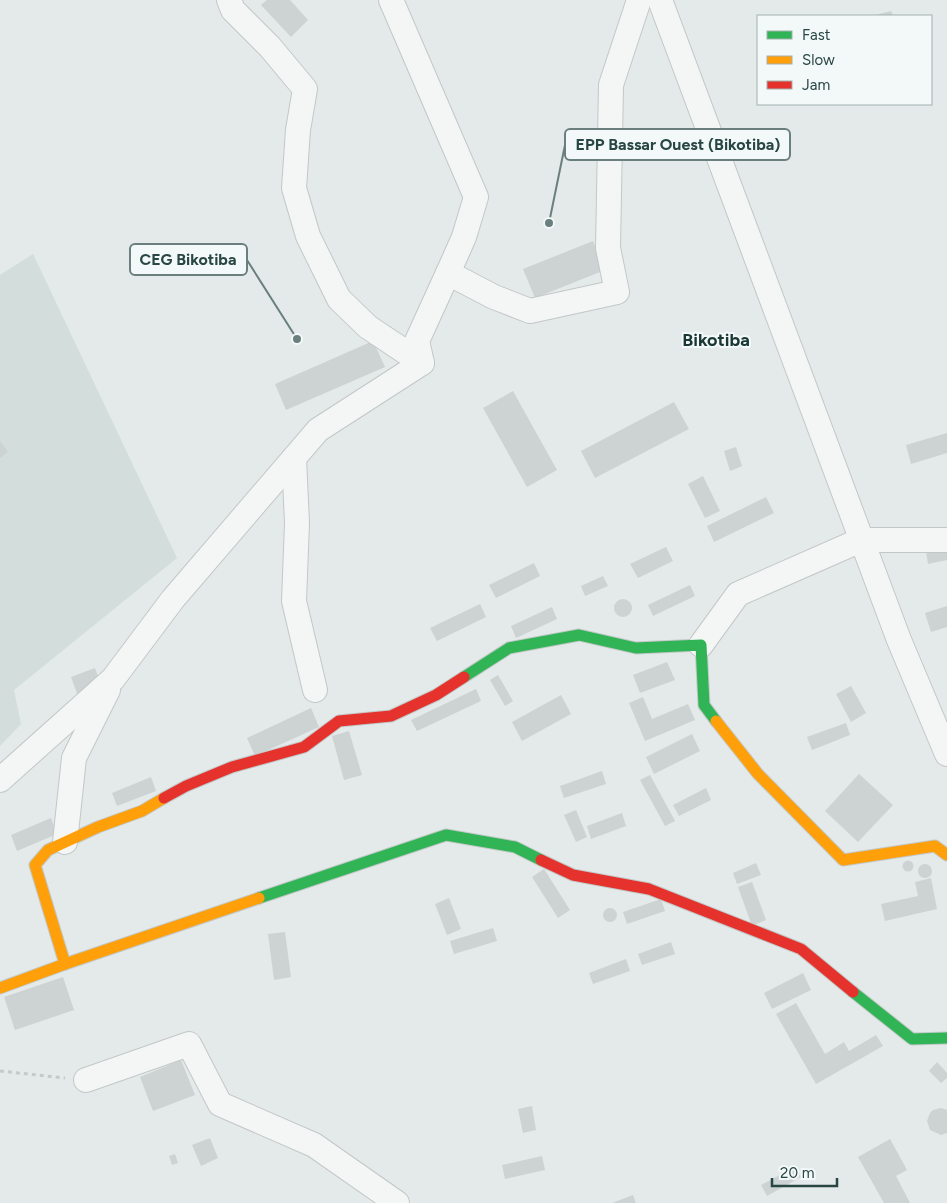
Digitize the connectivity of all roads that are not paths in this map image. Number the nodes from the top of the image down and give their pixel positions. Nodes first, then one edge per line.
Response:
1 (229, 0) edge
2 (392, 0) edge
3 (639, 0) edge
4 (660, 0) edge
5 (448, 273) junction
6 (422, 364) junction
7 (294, 458) junction
8 (861, 540) junction
9 (947, 540) edge
10 (701, 645) junction
11 (113, 679) junction
12 (315, 690) dead end
13 (947, 754) edge
14 (0, 780) edge
15 (65, 842) junction
16 (947, 855) edge
17 (65, 964) junction
18 (0, 988) edge
19 (947, 1038) edge
20 (86, 1080) road end
21 (397, 1203) edge

1 - 6 street
2 - 5 street
3 - 5 street
4 - 8 street
5 - 6 street
6 - 7 street
7 - 11 street
7 - 12 street
8 - 9 street
8 - 10 street
8 - 13 street
10 - 15 street
10 - 16 street
11 - 14 street
11 - 15 street
15 - 17 street
17 - 18 street
17 - 19 street
20 - 21 street

